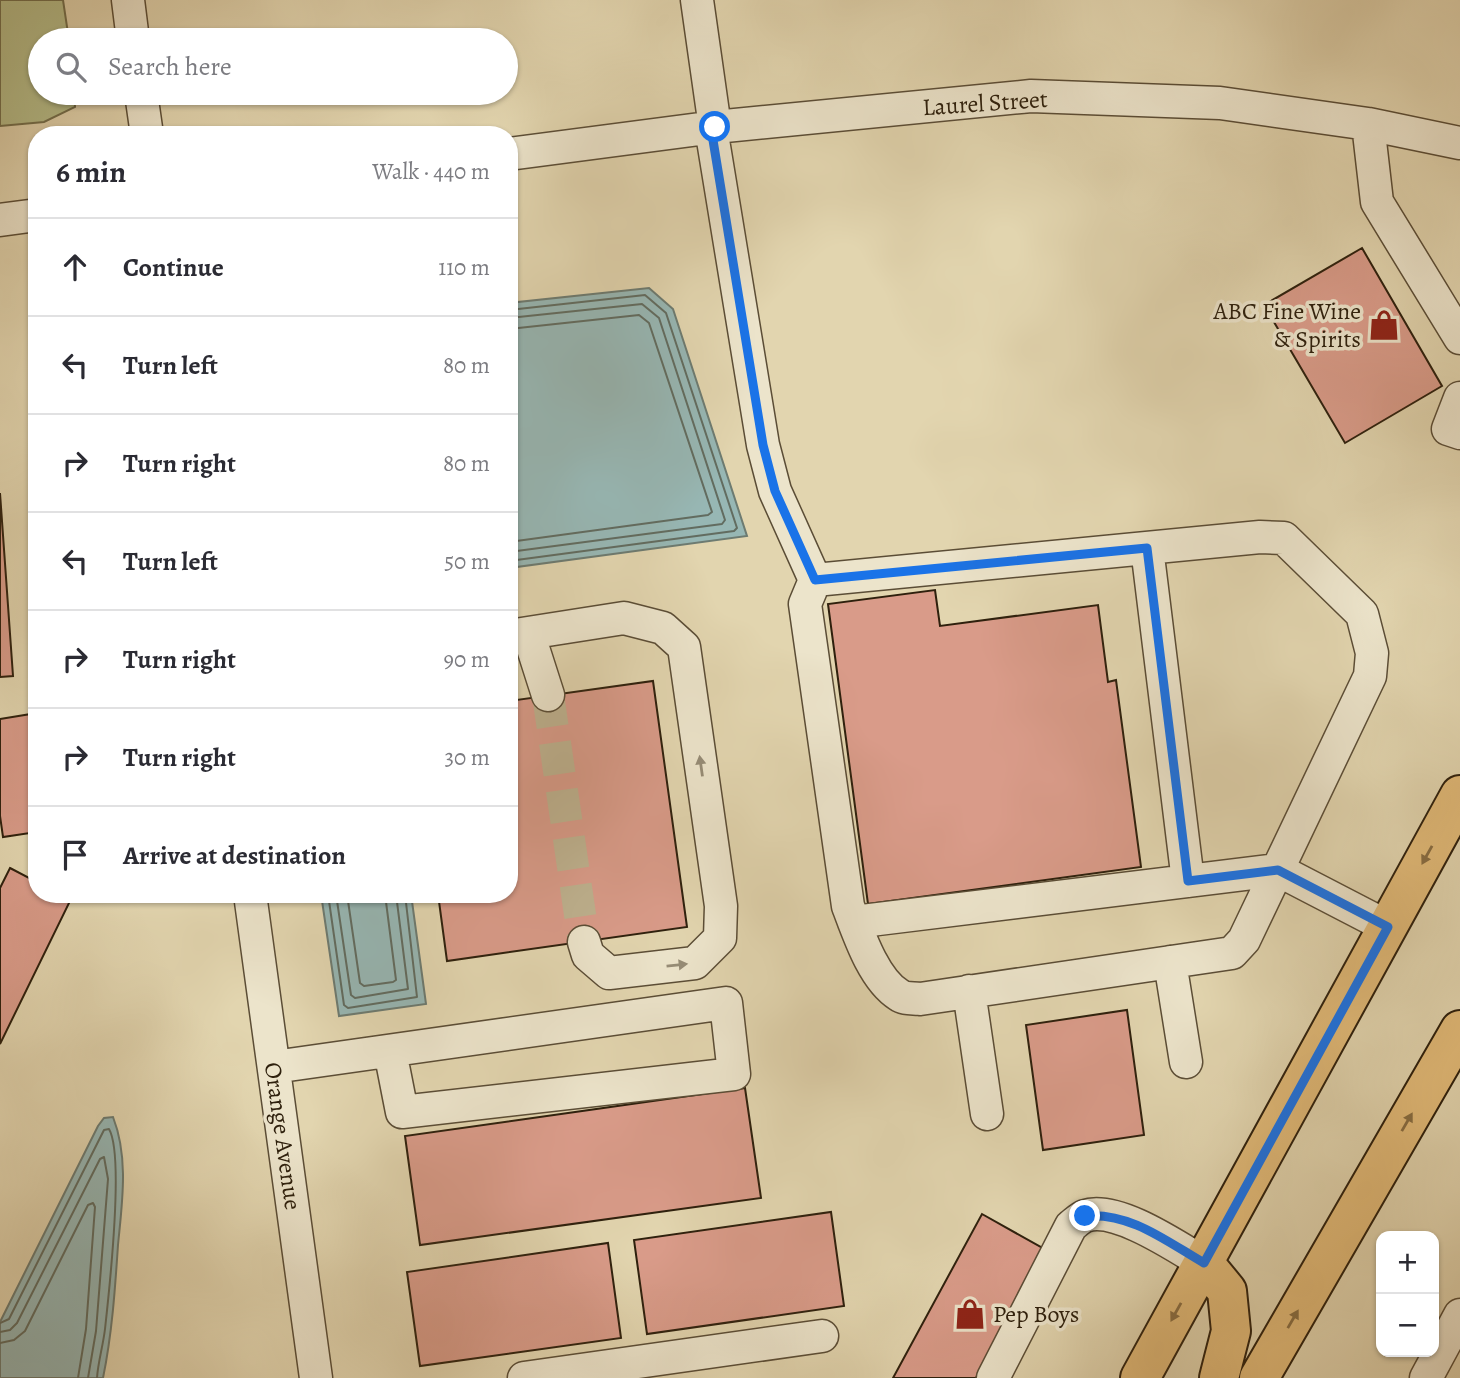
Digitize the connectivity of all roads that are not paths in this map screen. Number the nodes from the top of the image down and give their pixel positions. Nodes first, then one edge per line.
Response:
1 (128, 0) edge
2 (697, 0) edge
3 (132, 28) edge
4 (143, 105) edge
5 (1368, 124) junction
6 (146, 126) edge
7 (713, 128) junction
8 (1460, 143) edge
9 (518, 153) edge
10 (28, 216) edge
11 (0, 220) edge
12 (1460, 338) edge
13 (1460, 398) edge
14 (1460, 433) edge
15 (1147, 548) junction
16 (815, 580) junction
17 (518, 635) edge
18 (518, 636) edge
19 (548, 695) tunnel mouth
20 (1460, 795) edge
21 (1278, 870) junction
22 (1188, 881) junction
23 (251, 903) edge
24 (854, 922) junction
25 (1388, 927) junction
26 (584, 942) tunnel mouth
27 (1170, 962) junction
28 (969, 992) junction
29 (1460, 1030) edge
30 (390, 1051) junction
31 (1186, 1062) dead end
32 (274, 1067) junction
33 (987, 1114) dead end
34 (1204, 1263) junction
35 (1460, 1315) edge
36 (822, 1336) dead end
37 (316, 1378) edge
38 (524, 1378) edge
39 (993, 1378) edge
40 (1140, 1378) edge
41 (1219, 1378) edge
42 (1259, 1378) edge
43 (1426, 1378) edge

1 - 3 street
2 - 7 street
4 - 6 street
5 - 7 street, Laurel Street
5 - 8 street, Laurel Street
5 - 12 street
7 - 9 street, Laurel Street
7 - 16 street
10 - 11 street
13 - 14 street
15 - 16 street
15 - 21 street
15 - 22 street
16 - 24 street
26 -> 17 street
18 - 19 street
20 -> 25 main road
21 - 22 street
21 - 25 street
21 - 27 street
22 - 24 street
23 - 32 street, Orange Avenue
24 - 28 street
25 - 34 main road
27 - 28 street
27 - 31 street
28 - 33 street
42 -> 29 main road
30 - 30 street
30 - 32 street
32 - 37 street, Orange Avenue
34 - 39 street
34 -> 40 main road
34 - 41 main road
35 - 43 street
36 - 38 street

